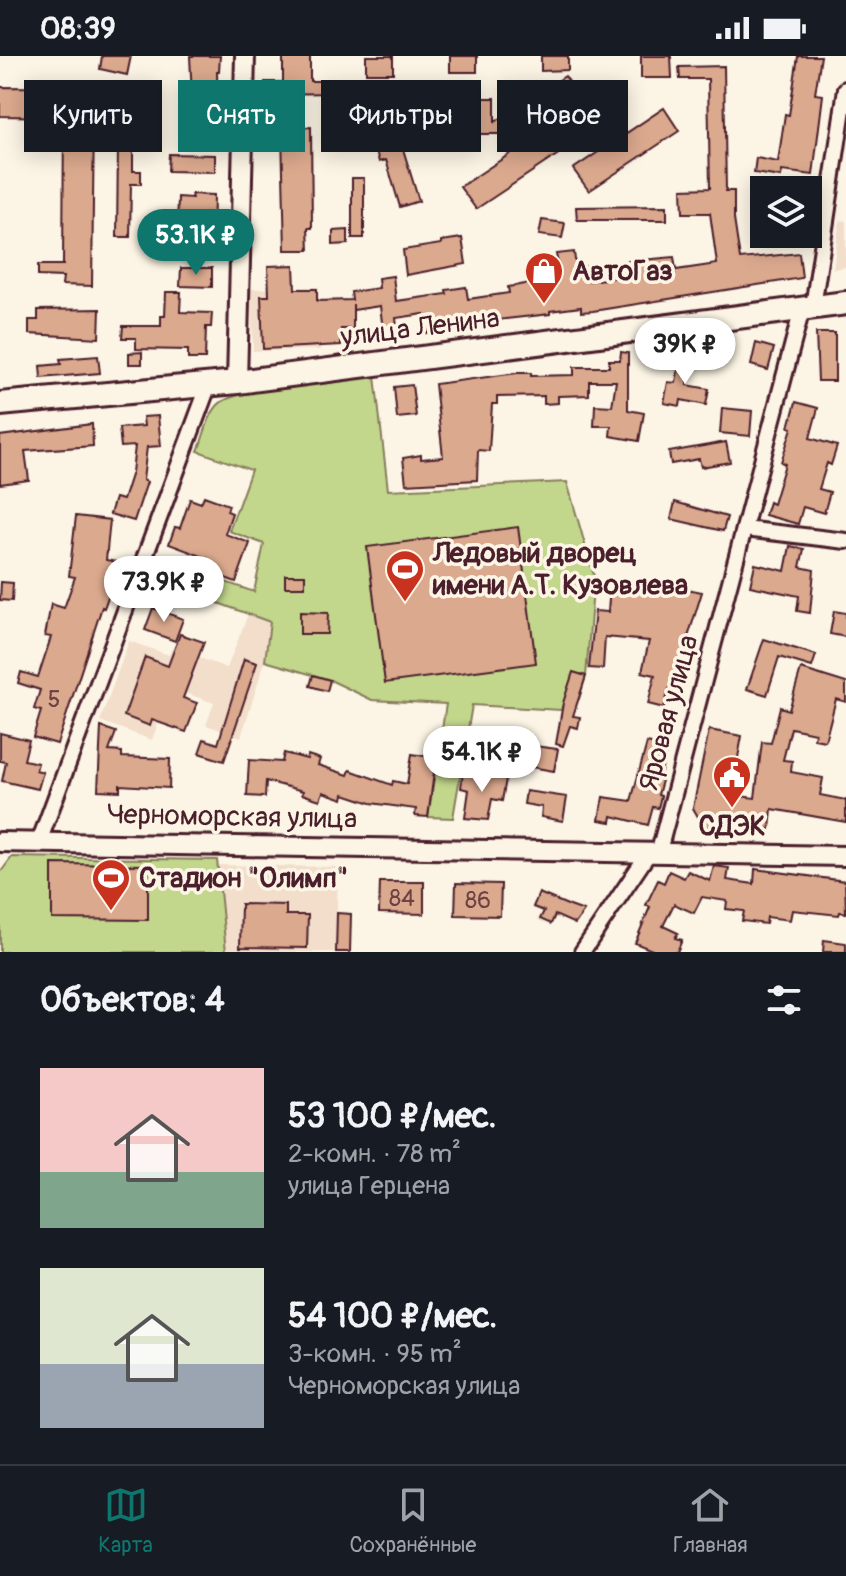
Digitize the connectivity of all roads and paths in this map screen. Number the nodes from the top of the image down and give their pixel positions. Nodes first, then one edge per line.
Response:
1 (245, 56) edge
2 (846, 89) edge
3 (846, 303) edge
4 (807, 308) junction
5 (237, 382) junction
6 (209, 384) junction
7 (0, 404) edge
8 (744, 529) junction
9 (846, 541) edge
10 (0, 842) edge
11 (39, 842) junction
12 (655, 851) junction
13 (846, 856) edge
14 (582, 952) edge

1 - 5 street
2 - 4 street, Яровая улица
3 - 4 main road, улица Ленина
4 - 5 main road, улица Ленина
4 - 8 street, Яровая улица
5 - 6 main road, улица Ленина
6 - 7 main road, улица Ленина
6 - 11 street
8 - 9 street
8 - 12 street, Яровая улица
10 - 11 street, Черноморская улица
11 - 12 street, Черноморская улица
12 - 13 street, Черноморская улица
12 - 14 street, Яровая улица

